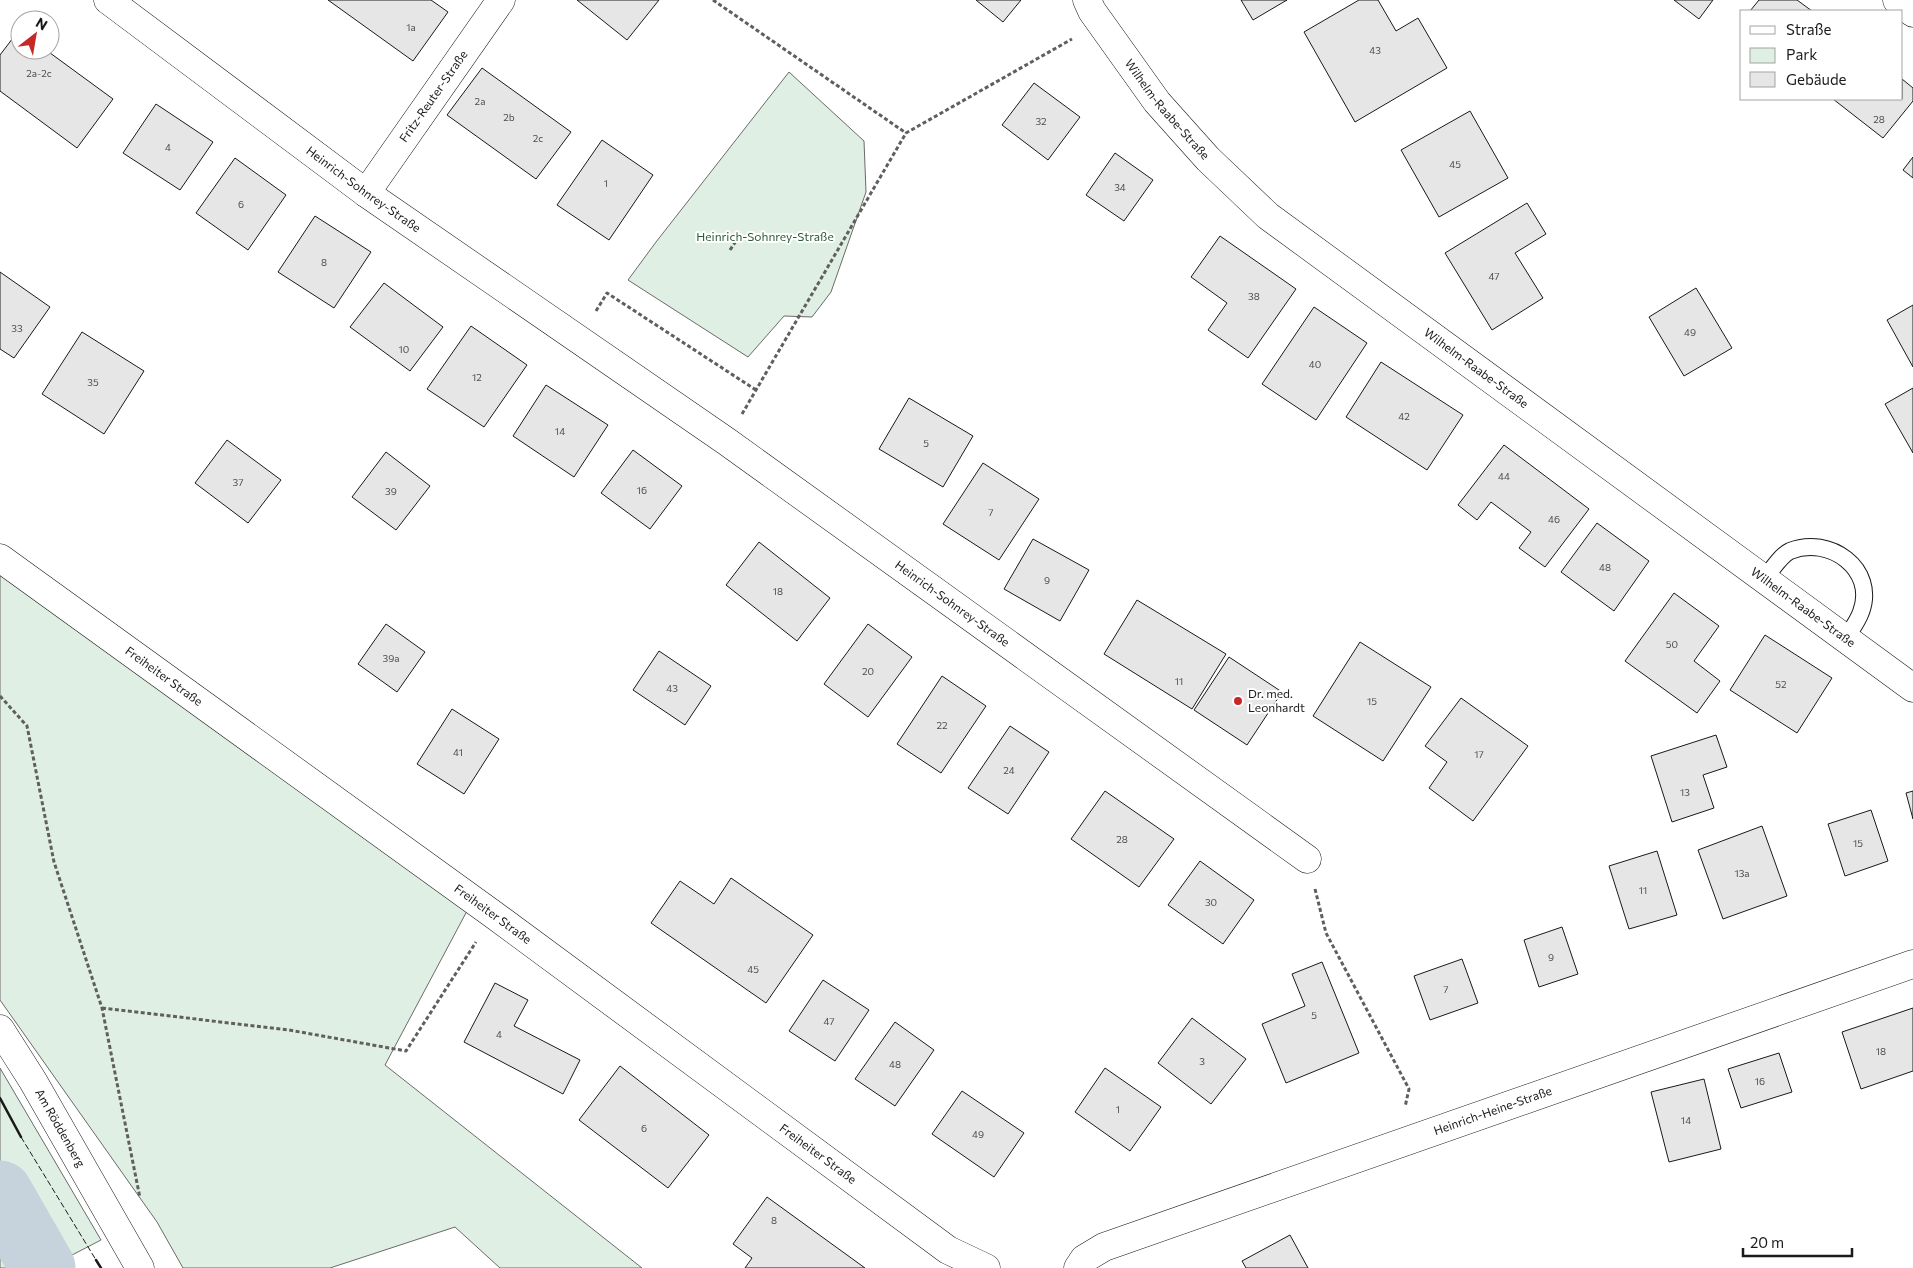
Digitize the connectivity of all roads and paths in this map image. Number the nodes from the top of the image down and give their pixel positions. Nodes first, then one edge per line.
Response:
1 (108, 0) edge
2 (501, 0) edge
3 (713, 0) edge
4 (1897, 0) edge
5 (1090, 6) edge
6 (1913, 13) edge
7 (906, 133) junction
8 (366, 193) junction
9 (736, 241) dead end
10 (730, 250) dead end
11 (607, 292) dead end
12 (756, 390) junction
13 (726, 441) junction
14 (0, 558) edge
15 (1764, 579) junction
16 (1846, 638) junction
17 (1913, 688) edge
18 (0, 696) edge
19 (1307, 859) dead end
20 (1316, 896) dead end
21 (494, 916) junction
22 (1913, 964) edge
23 (102, 1008) junction
24 (0, 1029) edge
25 (1417, 1138) junction
26 (120, 1230) junction
27 (140, 1268) edge
28 (986, 1268) edge
29 (1078, 1268) edge

1 - 8 street, Heinrich-Sohnrey-Straße
2 - 8 street, Fritz-Reuter-Straße
3 - 7 path
4 - 6 street
5 - 7 path
5 - 15 street, Wilhelm-Raabe-Straße
7 - 12 path
8 - 13 street, Heinrich-Sohnrey-Straße
9 - 10 path
11 - 12 path
12 - 13 path
13 - 19 street, Heinrich-Sohnrey-Straße
14 - 21 street, Freiheiter Straße
15 - 16 street, Wilhelm-Raabe-Straße
15 - 16 lane
16 - 17 street, Wilhelm-Raabe-Straße
18 - 23 path
20 - 25 path
21 - 23 path
21 - 28 street, Freiheiter Straße
22 - 25 street, Heinrich-Heine-Straße
23 - 26 path
24 - 26 street, Am Röddenberg
25 - 29 street, Heinrich-Heine-Straße
26 - 27 street, Am Röddenberg

